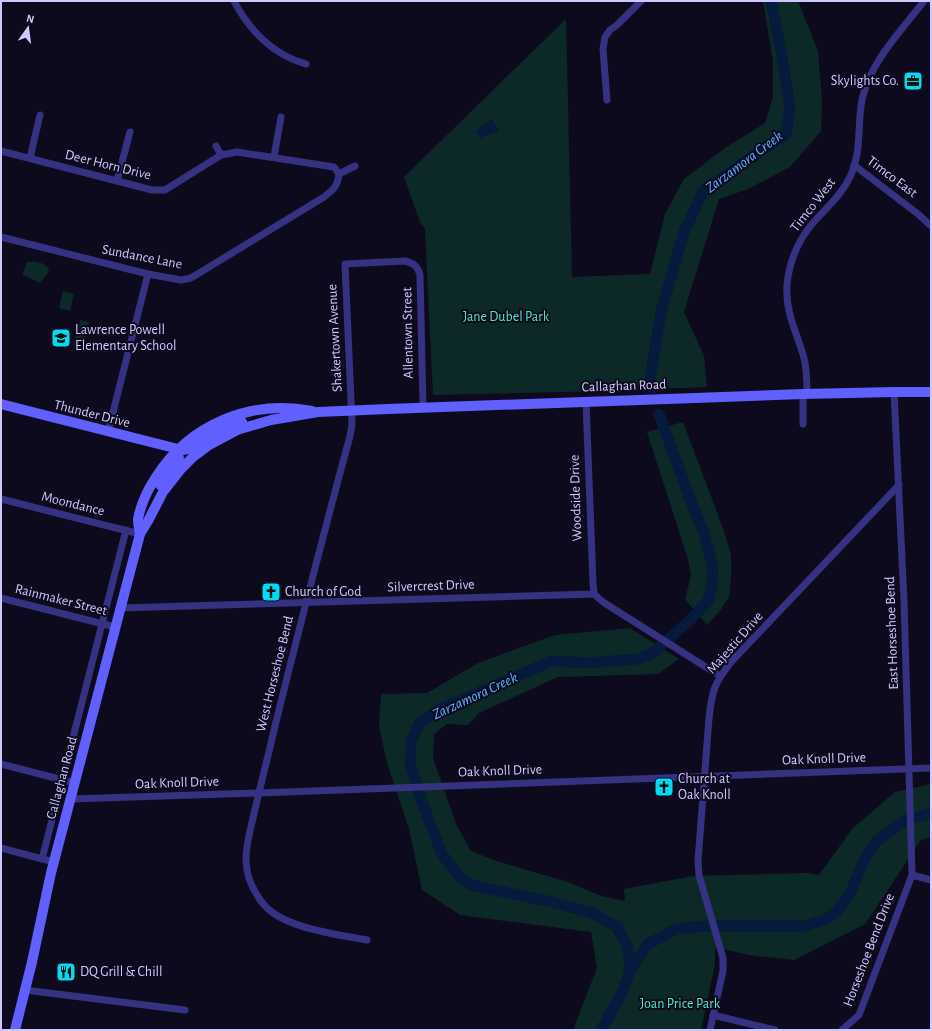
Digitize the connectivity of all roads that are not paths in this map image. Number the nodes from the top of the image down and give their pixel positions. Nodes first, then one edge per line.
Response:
1 (234, 1) edge
2 (641, 1) edge
3 (924, 1) edge
4 (306, 64) dead end
5 (607, 100) dead end
6 (40, 115) dead end
7 (281, 118) dead end
8 (130, 132) dead end
9 (216, 146) dead end
10 (1, 151) edge
11 (221, 155) junction
12 (274, 157) junction
13 (30, 158) junction
14 (854, 165) junction
15 (355, 166) dead end
16 (338, 174) junction
17 (117, 181) junction
18 (931, 226) edge
19 (1, 237) edge
20 (411, 263) joint
21 (148, 274) junction
22 (894, 392) junction
23 (931, 392) edge
24 (805, 394) junction
25 (586, 402) junction
26 (1, 404) edge
27 (423, 407) junction
28 (351, 410) junction
29 (318, 412) junction
30 (299, 416) junction
31 (803, 424) dead end
32 (108, 432) junction
33 (152, 443) junction
34 (177, 449) junction
35 (162, 468) junction
36 (899, 485) junction
37 (1, 499) edge
38 (126, 530) junction
39 (141, 531) junction
40 (594, 594) junction
41 (1, 598) edge
42 (306, 603) junction
43 (119, 608) junction
44 (102, 623) junction
45 (115, 627) junction
46 (720, 676) junction
47 (1, 764) edge
48 (931, 768) edge
49 (909, 769) junction
50 (705, 777) junction
51 (63, 780) junction
52 (75, 783) junction
53 (258, 793) junction
54 (71, 799) junction
55 (1, 848) edge
56 (42, 859) junction
57 (54, 862) junction
58 (912, 875) junction
59 (931, 880) edge
60 (367, 940) dead end
61 (25, 990) junction
62 (185, 1010) dead end
63 (714, 1016) junction
64 (15, 1030) edge
65 (710, 1030) edge
66 (774, 1030) edge
67 (842, 1030) edge

1 - 4 street
2 - 5 street
3 - 14 street, Timco West
6 - 13 street
7 - 12 street
8 - 17 street
9 - 11 street
10 - 13 street, Deer Horn Drive
11 - 12 street, Deer Horn Drive
11 - 17 street, Deer Horn Drive
12 - 16 street, Deer Horn Drive
13 - 17 street, Deer Horn Drive
14 - 18 street, Timco East
14 - 24 street, Timco West
15 - 16 street
16 - 21 street, Sundance Lane
19 - 21 street, Sundance Lane
20 - 27 street, Allentown Street
20 - 28 street, Shakertown Avenue
21 - 32 street
22 - 23 main road, Callaghan Road
22 - 24 main road, Callaghan Road
22 - 36 street, East Horseshoe Bend
24 - 25 main road, Callaghan Road
24 - 31 street, Timco West
25 - 27 main road, Callaghan Road
25 - 40 street, Woodside Drive
26 - 32 main road, Thunder Drive
27 - 28 main road, Callaghan Road
28 - 29 main road, Callaghan Road
28 - 42 street, West Horseshoe Bend
29 - 30 main road, Callaghan Road
29 - 34 main road, Callaghan Road
30 - 34 main road
30 - 39 main road, Callaghan Road
32 - 33 main road, Thunder Drive
33 - 34 main road, Thunder Drive
33 - 35 main road
34 - 35 main road, Callaghan Road
34 - 39 main road
35 - 39 main road, Callaghan Road
36 - 46 street, Majestic Drive
36 - 49 street, East Horseshoe Bend
37 - 38 street, Moondance
38 - 39 street, Moondance
38 - 44 street, Callaghan Road
39 - 43 main road, Callaghan Road
40 - 42 street, Silvercrest Drive
40 - 46 street
41 - 44 street, Rainmaker Street
42 - 43 street, Silvercrest Drive
42 - 53 street, West Horseshoe Bend
43 - 45 main road, Callaghan Road
44 - 45 street, Rainmaker Street
44 - 51 street, Callaghan Road
45 - 52 main road, Callaghan Road
46 - 50 street, Majestic Drive
47 - 51 street
48 - 49 street, Oak Knoll Drive
49 - 50 street, Oak Knoll Drive
49 - 58 street, East Horseshoe Bend
50 - 53 street, Oak Knoll Drive
50 - 63 street, Majestic Drive
51 - 52 street
51 - 56 street, Callaghan Road
52 - 54 main road, Callaghan Road
53 - 54 street, Oak Knoll Drive
53 - 60 street, West Horseshoe Bend
54 - 57 main road, Callaghan Road
55 - 56 street
56 - 57 street
57 - 61 main road, Callaghan Road
58 - 59 street
58 - 67 street, Horseshoe Bend Drive
61 - 62 street
61 - 64 main road, Callaghan Road
63 - 65 street, Majestic Drive
63 - 66 street

